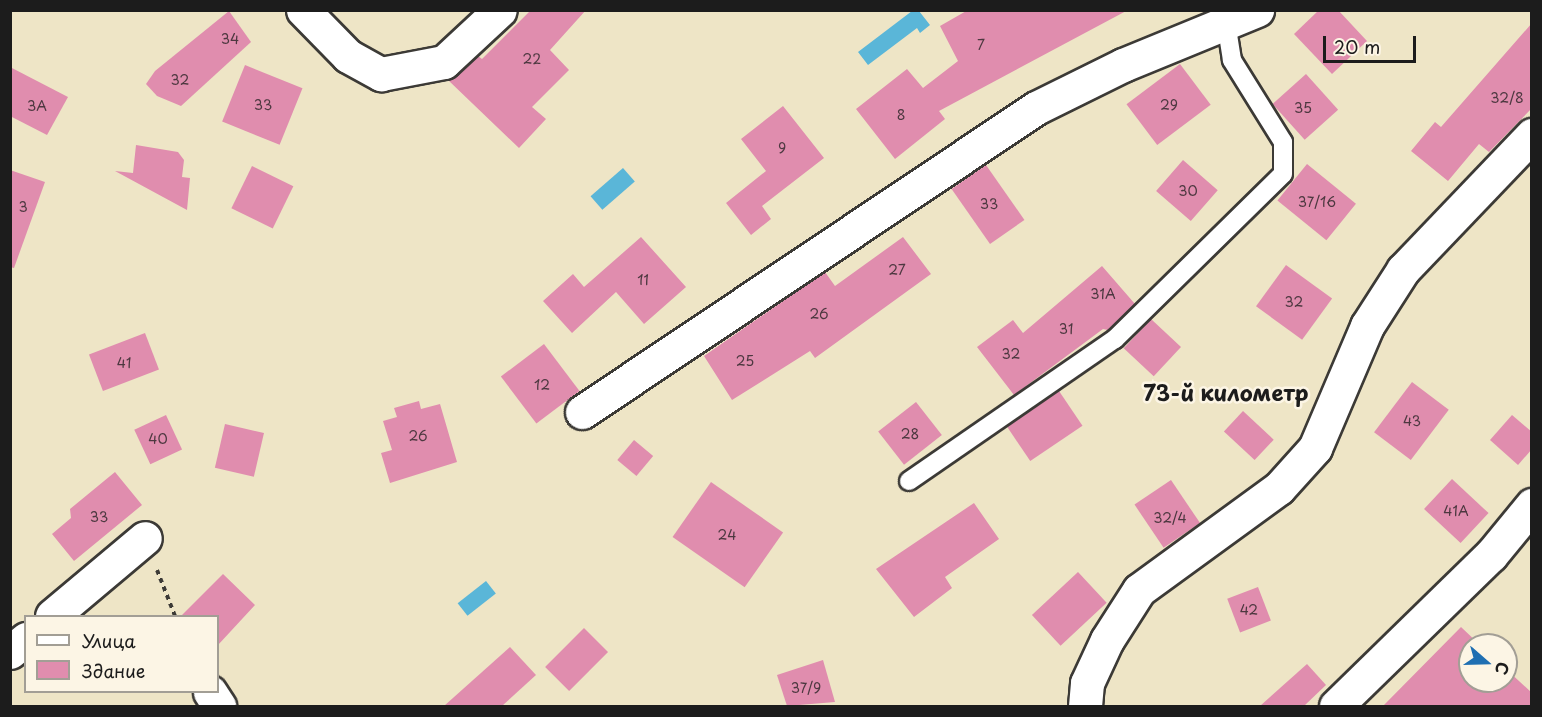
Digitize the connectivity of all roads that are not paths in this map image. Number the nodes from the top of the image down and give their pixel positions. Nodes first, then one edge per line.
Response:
1 (303, 10) edge
2 (500, 10) edge
3 (1257, 10) edge
4 (1227, 27) junction
5 (1532, 135) edge
6 (582, 412) dead end
7 (909, 482) dead end
8 (1532, 505) edge
9 (145, 538) road end
10 (53, 615) edge
11 (24, 641) edge
12 (10, 652) edge
13 (211, 693) edge
14 (219, 706) edge
15 (1085, 706) edge
16 (1335, 706) edge

1 - 2 street
3 - 4 street
4 - 6 street
4 - 7 lane
5 - 15 street
8 - 16 street
9 - 10 street
11 - 12 street
13 - 14 street

